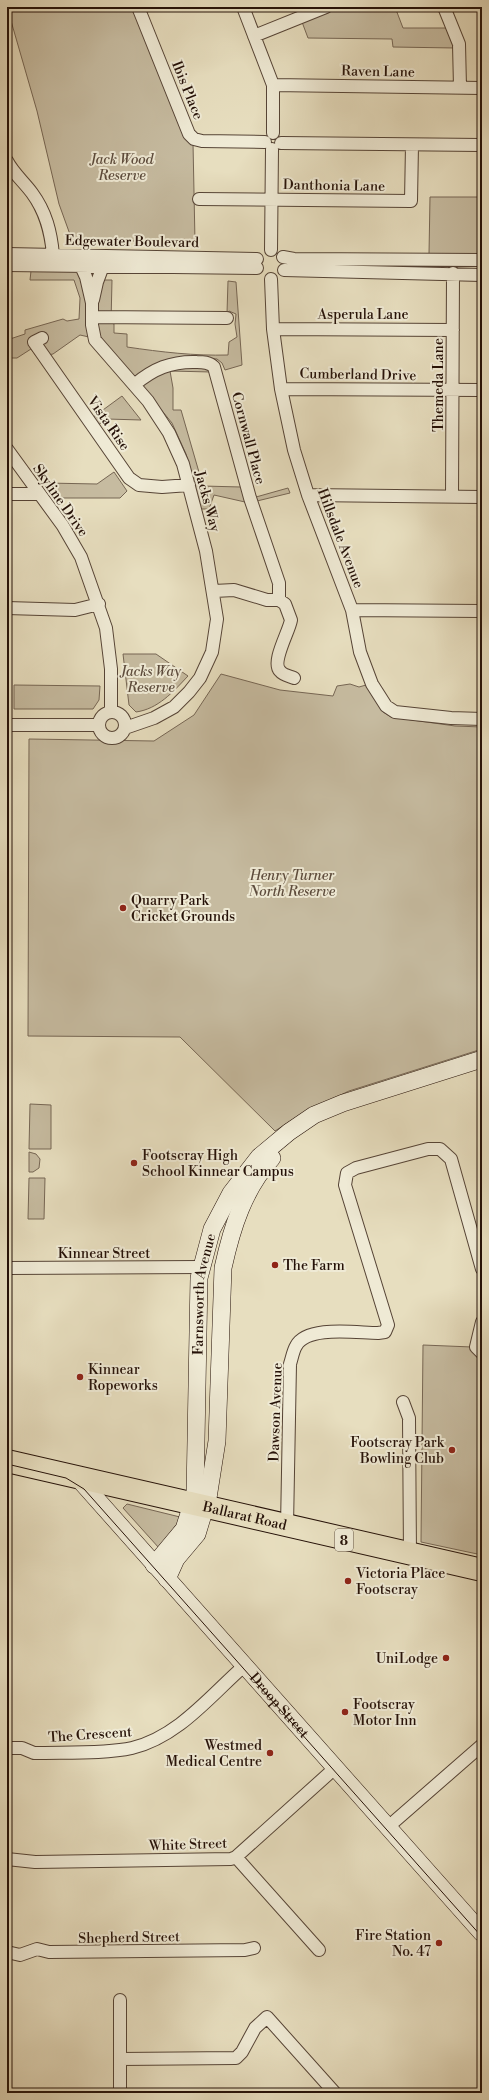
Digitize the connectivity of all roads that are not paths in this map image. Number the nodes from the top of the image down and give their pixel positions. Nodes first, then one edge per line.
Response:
1 (138, 7) edge
2 (243, 7) edge
3 (326, 7) edge
4 (444, 7) edge
5 (254, 36) junction
6 (273, 85) junction
7 (460, 87) junction
8 (482, 88) edge
9 (273, 142) junction
10 (412, 145) junction
11 (482, 146) edge
12 (7, 161) edge
13 (199, 199) dead end
14 (272, 199) junction
15 (271, 250) junction
16 (7, 254) edge
17 (53, 255) junction
18 (283, 257) junction
19 (482, 260) edge
20 (257, 263) junction
21 (7, 265) edge
22 (81, 266) junction
23 (103, 266) junction
24 (284, 270) junction
25 (453, 273) junction
26 (482, 275) edge
27 (271, 279) junction
28 (92, 303) junction
29 (92, 317) junction
30 (227, 318) dead end
31 (273, 329) junction
32 (453, 330) junction
33 (42, 338) dead end
34 (134, 385) junction
35 (281, 389) junction
36 (453, 390) junction
37 (482, 390) edge
38 (7, 449) edge
39 (189, 485) junction
40 (7, 494) edge
41 (38, 494) junction
42 (308, 495) junction
43 (452, 497) junction
44 (482, 497) edge
45 (214, 591) junction
46 (278, 600) junction
47 (99, 604) junction
48 (7, 608) edge
49 (352, 610) junction
50 (482, 611) edge
51 (294, 678) dead end
52 (111, 712) junction
53 (482, 719) edge
54 (7, 725) edge
55 (98, 725) junction
56 (125, 728) junction
57 (482, 1059) edge
58 (373, 1094) junction
59 (201, 1267) junction
60 (7, 1268) edge
61 (223, 1268) junction
62 (482, 1269) edge
63 (482, 1322) edge
64 (198, 1352) junction
65 (220, 1352) junction
66 (482, 1353) edge
67 (197, 1397) junction
68 (219, 1397) junction
69 (403, 1402) dead end
70 (7, 1461) edge
71 (77, 1477) junction
72 (200, 1506) junction
73 (287, 1526) junction
74 (410, 1555) junction
75 (154, 1565) junction
76 (482, 1570) edge
77 (167, 1579) junction
78 (244, 1666) junction
79 (482, 1745) edge
80 (7, 1749) edge
81 (335, 1768) junction
82 (388, 1828) junction
83 (236, 1857) junction
84 (7, 1860) edge
85 (482, 1933) edge
86 (254, 1948) dead end
87 (320, 1950) dead end
88 (7, 1952) edge
89 (120, 2000) dead end
90 (120, 2059) junction
91 (120, 2093) edge
92 (335, 2093) edge

1 - 9 street, Ibis Place
2 - 5 street
3 - 5 street
4 - 7 street
5 - 6 street
6 - 7 street, Raven Lane
6 - 9 street
7 - 8 street, Raven Lane
9 - 10 street, Ibis Place
9 - 14 street
10 - 11 street, Ibis Place
10 - 14 street, Danthonia Lane
12 - 17 street
13 - 14 street, Danthonia Lane
14 - 15 street
15 - 18 street
15 - 20 street
16 - 17 street, Edgewater Boulevard
17 - 20 street, Edgewater Boulevard
18 - 19 street
18 - 24 street
20 - 23 street, Edgewater Boulevard
20 - 27 street
21 - 22 street, Edgewater Boulevard
22 - 23 street, Edgewater Boulevard
22 - 28 street, Jacks Way
23 - 28 street
24 - 25 street
24 - 27 street
25 - 26 street
25 - 32 street, Themeda Lane
27 - 31 street, Hillsdale Avenue
28 - 29 street, Jacks Way
29 - 30 street
29 - 34 street, Jacks Way
31 - 32 street, Asperula Lane
31 - 35 street, Hillsdale Avenue
32 - 36 street, Themeda Lane
33 - 39 street, Vista Rise
34 - 39 street, Jacks Way
34 - 46 street, Cornwall Place
35 - 36 street, Cumberland Drive
35 - 42 street, Hillsdale Avenue
36 - 37 street, Cumberland Drive
36 - 43 street, Themeda Lane
38 - 41 street, Skyline Drive
39 - 45 street, Jacks Way
40 - 41 street
41 - 47 street, Skyline Drive
42 - 43 street
42 - 49 street, Hillsdale Avenue
43 - 44 street
45 - 46 street
45 - 56 street, Jacks Way
46 - 51 street
47 - 48 street
47 - 52 street, Skyline Drive
49 - 50 street
49 - 53 street, Hillsdale Avenue
52 - 55 street
52 - 56 street
54 - 55 street
55 - 56 street
57 - 58 main road, Farnsworth Avenue
58 - 59 main road, Farnsworth Avenue
58 - 61 main road, Farnsworth Avenue
59 - 60 street, Kinnear Street
59 - 61 main road
59 - 64 main road, Farnsworth Avenue
61 - 65 main road, Farnsworth Avenue
62 - 73 street, Dawson Avenue
63 - 66 street
64 - 65 main road
64 - 67 main road, Farnsworth Avenue
65 - 68 main road, Farnsworth Avenue
67 - 68 main road
67 - 72 main road, Farnsworth Avenue
68 - 72 main road, Farnsworth Avenue
69 - 74 street
70 - 71 highway, Ballarat Road / 8
71 - 72 highway, Ballarat Road / 8
71 - 75 main road, Droop Street
72 - 73 highway, Ballarat Road / 8
72 - 75 main road, Farnsworth Avenue
72 - 77 main road, Farnsworth Avenue
73 - 74 highway, Ballarat Road / 8
74 - 76 highway, Ballarat Road / 8
75 - 77 main road, Droop Street
77 - 78 main road, Droop Street
78 - 80 street, The Crescent
78 - 81 main road, Droop Street
79 - 82 street
81 - 82 main road, Droop Street
81 - 83 street, White Street
82 - 85 main road, Droop Street
83 - 84 street, White Street
83 - 87 street
86 - 88 street, Shepherd Street
89 - 90 street
90 - 91 street
90 - 92 street

